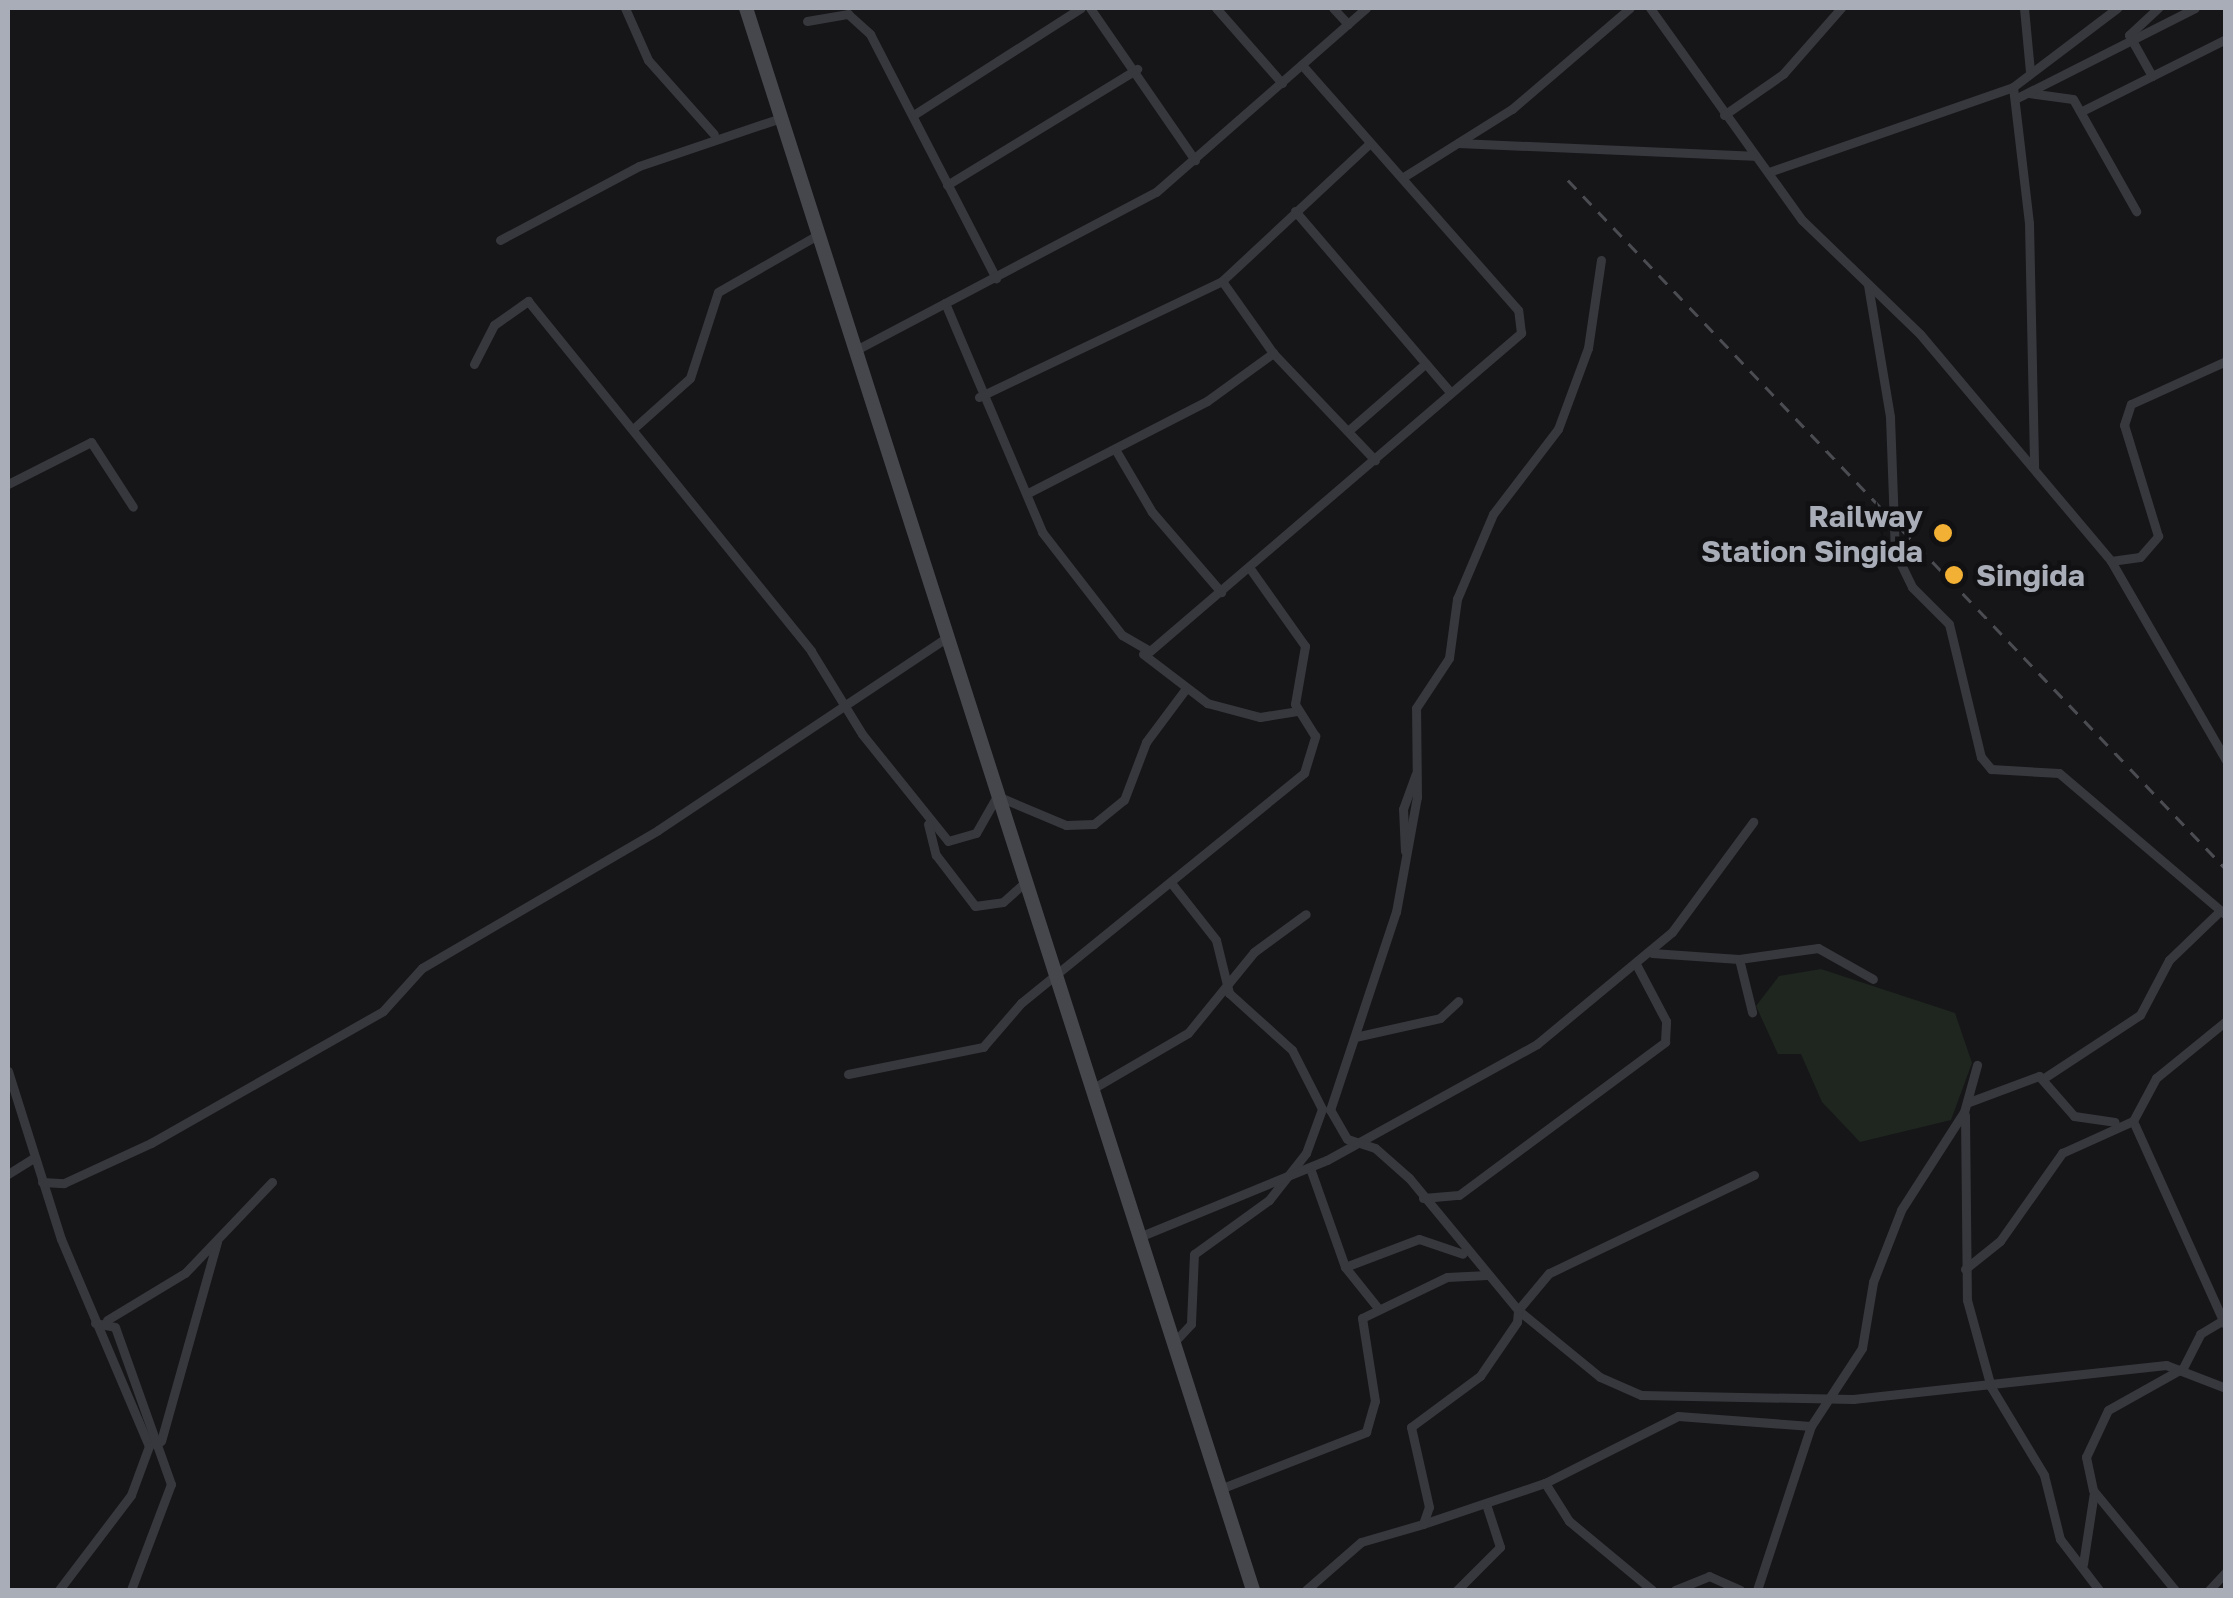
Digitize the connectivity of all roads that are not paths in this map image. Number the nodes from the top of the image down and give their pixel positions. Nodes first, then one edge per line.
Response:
1 (624, 8) edge
2 (746, 8) edge
3 (854, 8) edge
4 (1081, 8) edge
5 (1090, 8) edge
6 (1216, 8) edge
7 (1332, 8) edge
8 (1366, 8) edge
9 (1630, 8) edge
10 (1650, 8) edge
11 (1841, 8) edge
12 (2024, 8) edge
13 (2117, 8) edge
14 (2158, 8) edge
15 (2195, 8) edge
16 (843, 13) junction
17 (807, 20) dead end
18 (1348, 24) junction
19 (2129, 35) junction
20 (2226, 38) edge
21 (1302, 65) junction
22 (1137, 69) junction
23 (2030, 72) junction
24 (2152, 76) junction
25 (1282, 83) junction
26 (2019, 93) junction
27 (2082, 111) junction
28 (915, 114) junction
29 (1724, 115) junction
30 (781, 118) junction
31 (714, 134) junction
32 (1370, 143) junction
33 (1458, 143) junction
34 (1753, 156) junction
35 (1196, 160) junction
36 (1769, 172) junction
37 (1405, 176) junction
38 (947, 185) junction
39 (2136, 210) dead end
40 (1295, 211) junction
41 (814, 237) junction
42 (500, 240) dead end
43 (1601, 260) dead end
44 (996, 278) junction
45 (1222, 281) junction
46 (1868, 285) junction
47 (945, 304) junction
48 (852, 352) junction
49 (1273, 353) junction
50 (2226, 361) edge
51 (1426, 363) junction
52 (474, 364) dead end
53 (1450, 392) junction
54 (979, 396) junction
55 (633, 429) junction
56 (1348, 431) junction
57 (1115, 449) junction
58 (1375, 460) junction
59 (2034, 466) junction
60 (8, 484) edge
61 (1028, 493) junction
62 (133, 507) dead end
63 (2110, 561) junction
64 (1251, 570) junction
65 (1221, 592) junction
66 (946, 638) junction
67 (1143, 654) junction
68 (1184, 691) junction
69 (846, 702) junction
70 (1299, 711) junction
71 (2226, 760) edge
72 (997, 796) junction
73 (1753, 822) dead end
74 (928, 824) junction
75 (1024, 884) junction
76 (1172, 884) junction
77 (2223, 913) edge
78 (1306, 914) dead end
79 (1652, 953) junction
80 (1739, 959) junction
81 (1637, 966) junction
82 (1873, 978) dead end
83 (1056, 980) junction
84 (1226, 986) junction
85 (1458, 1001) dead end
86 (1752, 1012) dead end
87 (2226, 1021) edge
88 (1355, 1037) junction
89 (1977, 1064) dead end
90 (8, 1070) edge
91 (848, 1074) dead end
92 (2044, 1078) junction
93 (1090, 1090) junction
94 (1967, 1107) junction
95 (2133, 1121) junction
96 (2118, 1122) junction
97 (1356, 1144) junction
98 (32, 1159) junction
99 (1310, 1168) junction
100 (8, 1174) edge
101 (1754, 1175) dead end
102 (1288, 1177) junction
103 (42, 1182) junction
104 (272, 1182) dead end
105 (1423, 1198) junction
106 (1139, 1237) junction
107 (217, 1241) junction
108 (1473, 1259) junction
109 (1345, 1267) junction
110 (1965, 1269) junction
111 (1488, 1276) junction
112 (1377, 1307) junction
113 (1518, 1310) junction
114 (107, 1320) junction
115 (2224, 1322) edge
116 (94, 1324) junction
117 (1174, 1342) junction
118 (2183, 1368) junction
119 (1991, 1387) junction
120 (2226, 1388) edge
121 (1833, 1399) junction
122 (1811, 1426) junction
123 (161, 1441) junction
124 (1546, 1483) junction
125 (1220, 1489) junction
126 (2093, 1490) junction
127 (1487, 1507) junction
128 (1422, 1524) junction
129 (2084, 1566) junction
130 (2226, 1572) edge
131 (59, 1590) edge
132 (131, 1590) edge
133 (1253, 1590) edge
134 (1306, 1590) edge
135 (1457, 1590) edge
136 (1652, 1590) edge
137 (1675, 1590) edge
138 (1740, 1590) edge
139 (1757, 1590) edge
140 (2099, 1590) edge
141 (2175, 1590) edge
142 (2209, 1590) edge

1 - 31 street
2 - 30 main road
3 - 16 street
4 - 28 street
5 - 22 street
6 - 25 street
7 - 18 street
8 - 18 street
9 - 33 street
10 - 29 street
11 - 29 street
12 - 23 street
13 - 23 street
14 - 19 street
15 - 19 street
16 - 17 street
16 - 28 street
18 - 21 street
19 - 24 street
19 - 26 street
20 - 24 street
21 - 25 street
21 - 32 street
22 - 35 street
22 - 38 street
23 - 26 street
24 - 27 street
25 - 35 street
26 - 27 street
26 - 36 street
26 - 59 street
27 - 39 street
28 - 38 street
29 - 34 street
30 - 31 street
30 - 41 main road
31 - 42 street
32 - 37 street
32 - 40 street
33 - 34 street
33 - 37 street
34 - 36 street
35 - 44 street
36 - 46 street
37 - 53 street
38 - 44 street
40 - 45 street
40 - 51 street
41 - 48 main road
41 - 55 street
43 - 88 street
44 - 47 street
45 - 49 street
45 - 54 street
46 - 59 street
46 - 77 street
47 - 48 street
47 - 54 street
48 - 66 main road
49 - 56 street
49 - 57 street
50 - 63 street
51 - 53 street
51 - 56 street
52 - 55 street
53 - 58 street
54 - 61 street
55 - 69 street
56 - 58 street
57 - 61 street
57 - 65 street
58 - 64 street
59 - 63 street
60 - 62 street
61 - 67 street
63 - 71 street
64 - 65 street
64 - 70 street
65 - 67 street
66 - 69 street
66 - 72 main road
67 - 68 street
68 - 70 street
68 - 72 street
69 - 74 street
69 - 103 street
70 - 76 street
72 - 74 street
72 - 75 main road
73 - 79 street
74 - 75 street
75 - 83 main road
76 - 83 street
76 - 84 street
77 - 92 street
78 - 84 street
79 - 80 street
79 - 81 street
80 - 82 street
80 - 86 street
81 - 97 street
81 - 105 street
83 - 91 street
83 - 93 main road
84 - 93 street
84 - 102 street
85 - 88 street
87 - 95 street
88 - 97 street
89 - 94 street
90 - 98 street
92 - 94 street
92 - 96 street
93 - 106 main road
94 - 110 street
94 - 121 street
95 - 96 street
95 - 115 street
96 - 110 street
97 - 99 street
97 - 105 street
98 - 100 street
98 - 103 street
99 - 102 street
99 - 109 street
101 - 113 street
102 - 106 street
102 - 117 street
103 - 116 street
104 - 107 street
105 - 108 street
106 - 117 main road
107 - 114 street
107 - 123 street
108 - 109 street
108 - 111 street
109 - 112 street
110 - 119 street
111 - 112 street
111 - 113 street
112 - 125 street
113 - 121 street
113 - 128 street
114 - 116 street
114 - 123 street
115 - 118 street
116 - 131 street
117 - 125 main road
118 - 119 street
118 - 120 street
118 - 126 street
119 - 121 street
119 - 129 street
121 - 122 street
122 - 124 street
122 - 139 street
123 - 132 street
124 - 127 street
124 - 136 street
125 - 133 main road
126 - 129 street
126 - 141 street
127 - 128 street
127 - 135 street
128 - 134 street
129 - 140 street
130 - 142 street
137 - 138 street

